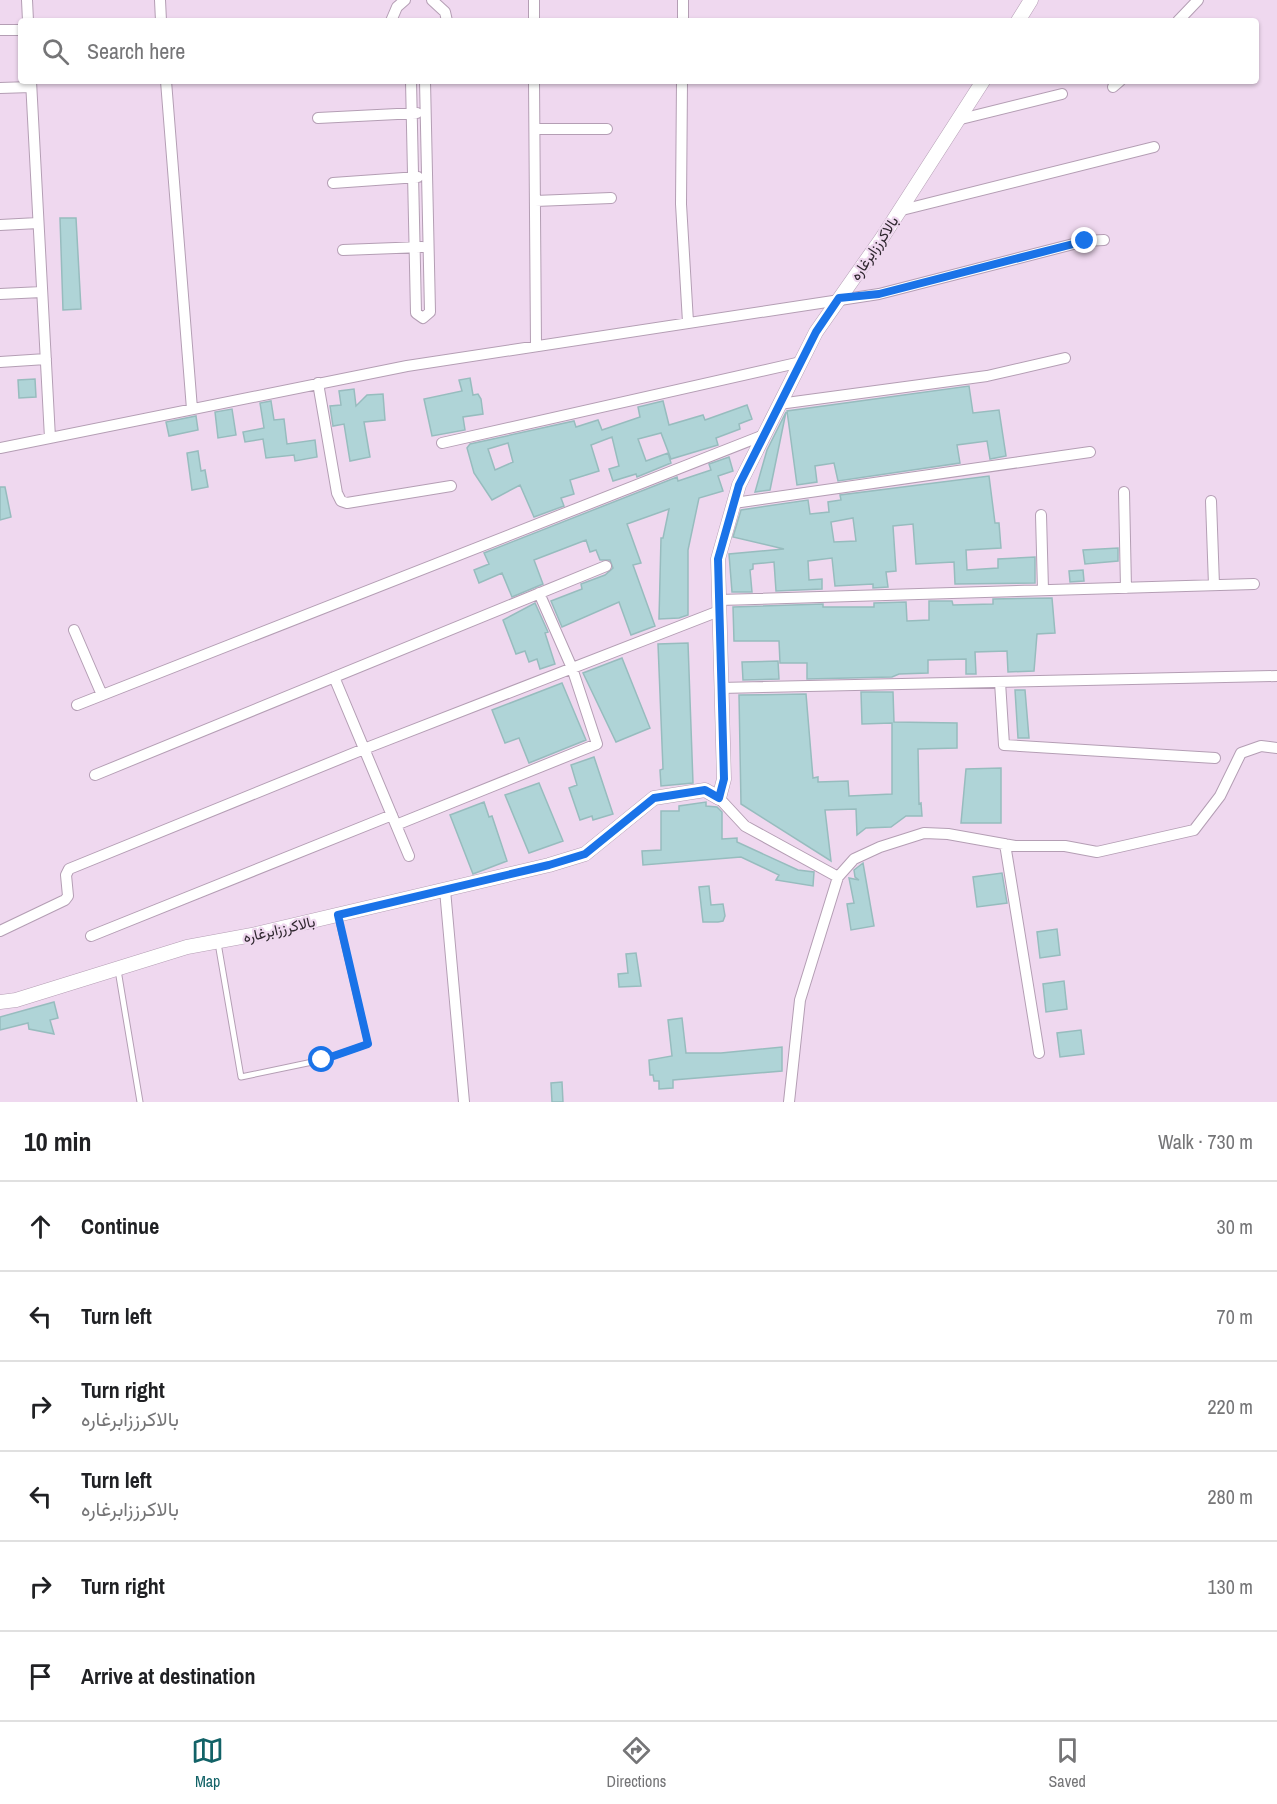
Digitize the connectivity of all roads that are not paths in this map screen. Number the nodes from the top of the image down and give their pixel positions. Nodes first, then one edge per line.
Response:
1 (27, 0) edge
2 (160, 0) edge
3 (405, 0) edge
4 (432, 0) edge
5 (534, 0) edge
6 (683, 0) edge
7 (1031, 0) edge
8 (1198, 0) edge
9 (28, 18) edge
10 (161, 18) edge
11 (391, 18) edge
12 (446, 18) edge
13 (534, 18) edge
14 (683, 18) edge
15 (1020, 18) edge
16 (1181, 18) edge
17 (0, 30) edge
18 (18, 30) edge
19 (31, 84) edge
20 (166, 84) edge
21 (411, 84) edge
22 (425, 84) edge
23 (534, 84) edge
24 (682, 84) edge
25 (981, 84) edge
26 (0, 88) edge
27 (1062, 94) dead end
28 (426, 112) junction
29 (412, 113) junction
30 (318, 118) dead end
31 (961, 119) junction
32 (535, 129) junction
33 (607, 129) dead end
34 (1154, 147) dead end
35 (427, 177) junction
36 (413, 178) junction
37 (333, 183) dead end
38 (611, 198) dead end
39 (535, 201) junction
40 (898, 211) junction
41 (39, 223) junction
42 (0, 225) edge
43 (1104, 240) dead end
44 (428, 246) junction
45 (415, 247) junction
46 (343, 250) dead end
47 (415, 280) junction
48 (429, 280) junction
49 (42, 292) junction
50 (0, 294) edge
51 (839, 298) junction
52 (688, 322) junction
53 (536, 346) junction
54 (1065, 358) dead end
55 (46, 359) junction
56 (0, 362) edge
57 (801, 362) junction
58 (318, 383) junction
59 (780, 404) junction
60 (192, 409) junction
61 (764, 435) junction
62 (50, 438) junction
63 (442, 443) dead end
64 (0, 448) edge
65 (1090, 452) dead end
66 (451, 486) dead end
67 (1124, 492) dead end
68 (1211, 501) dead end
69 (734, 503) junction
70 (1041, 515) dead end
71 (606, 566) dead end
72 (1254, 584) dead end
73 (1214, 585) junction
74 (1126, 588) junction
75 (1043, 590) junction
76 (539, 593) junction
77 (719, 606) junction
78 (74, 630) dead end
79 (572, 668) junction
80 (1277, 676) edge
81 (334, 677) junction
82 (1000, 682) junction
83 (720, 687) junction
84 (102, 695) junction
85 (77, 705) dead end
86 (1277, 748) edge
87 (364, 749) junction
88 (1215, 758) dead end
89 (95, 775) dead end
90 (719, 798) junction
91 (394, 820) junction
92 (1005, 844) junction
93 (409, 856) dead end
94 (838, 877) junction
95 (445, 890) junction
96 (338, 915) junction
97 (0, 931) edge
98 (91, 936) dead end
99 (218, 941) junction
100 (118, 969) junction
101 (0, 1002) edge
102 (1039, 1053) dead end
103 (140, 1102) edge
104 (464, 1102) edge
105 (789, 1102) edge

1 - 9 street
2 - 10 street
3 - 11 street
4 - 12 street
5 - 13 street
6 - 14 street
7 - 15 street
8 - 16 street
17 - 18 street
19 - 26 street
19 - 41 street
20 - 60 street
21 - 29 street
22 - 28 street
23 - 32 street
24 - 52 street
25 - 31 street, بالاکرززابرغاره
27 - 31 street
28 - 29 street
28 - 35 street
29 - 30 street
29 - 36 street
31 - 40 street, بالاکرززابرغاره
32 - 33 street
32 - 39 street
34 - 40 street
35 - 36 street
35 - 44 street
36 - 37 street
36 - 45 street
38 - 39 street
39 - 53 street
40 - 51 street, بالاکرززابرغاره
41 - 42 street
41 - 49 street
43 - 51 street
44 - 45 street
44 - 48 street
45 - 46 street
45 - 47 street
47 - 48 street
47 - 48 street
49 - 50 street
49 - 55 street
51 - 52 street
51 - 57 street, بالاکرززابرغاره
52 - 53 street
53 - 58 street
54 - 59 street
55 - 56 street
55 - 62 street
57 - 59 street, بالاکرززابرغاره
57 - 63 street
58 - 60 street
58 - 66 street
59 - 61 street, بالاکرززابرغاره
60 - 62 street
61 - 69 street, بالاکرززابرغاره
61 - 84 street
62 - 64 street
65 - 69 street
67 - 74 street
68 - 73 street
69 - 77 street, بالاکرززابرغاره
70 - 75 street
71 - 76 street
72 - 73 street
73 - 74 street
74 - 75 street
75 - 77 street
76 - 79 street
76 - 81 street
77 - 79 street
77 - 83 street, بالاکرززابرغاره
78 - 84 street
79 - 87 street
79 - 91 street
80 - 82 street
81 - 87 street
81 - 89 street
82 - 83 street
82 - 88 street
83 - 90 street, بالاکرززابرغاره
84 - 85 street
86 - 92 street
87 - 91 street
87 - 97 street
90 - 94 street
90 - 95 street, بالاکرززابرغاره
91 - 93 street
91 - 98 street
92 - 94 street
92 - 102 street
94 - 105 street
95 - 96 street, بالاکرززابرغاره
95 - 104 street
96 - 99 street, بالاکرززابرغاره
96 - 99 lane
99 - 100 street, بالاکرززابرغاره
100 - 101 street, بالاکرززابرغاره
100 - 103 lane

